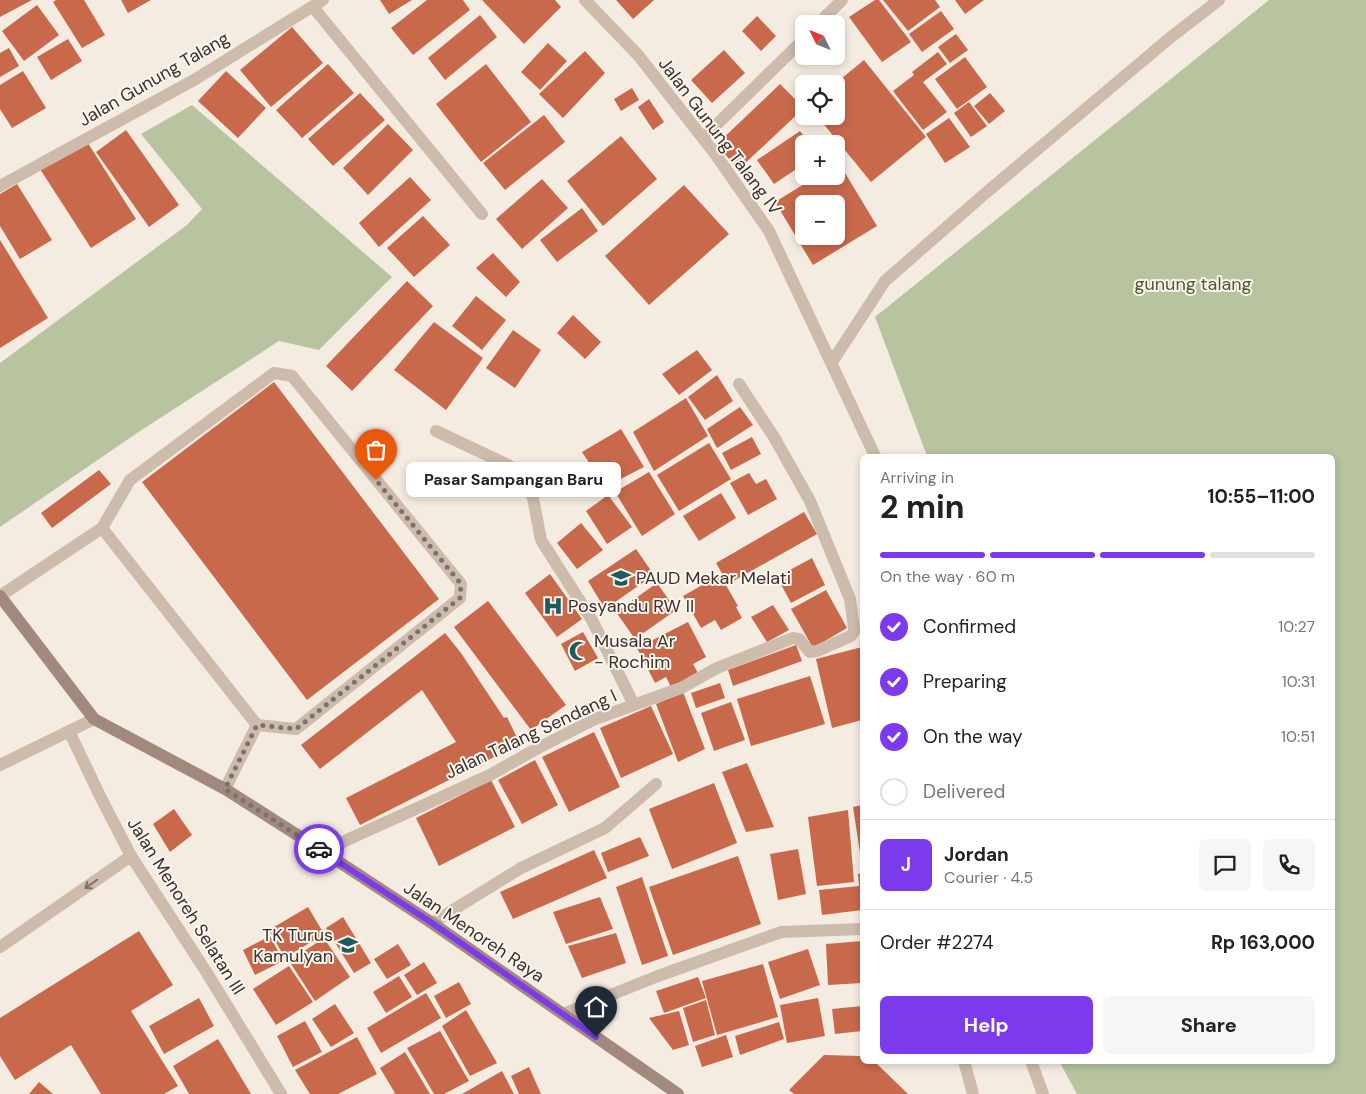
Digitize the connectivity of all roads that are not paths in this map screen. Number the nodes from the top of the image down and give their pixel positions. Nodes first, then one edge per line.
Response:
1 (585, 0) edge
2 (842, 0) edge
3 (1219, 0) edge
4 (318, 4) edge
5 (827, 15) edge
6 (795, 48) edge
7 (703, 138) junction
8 (0, 186) edge
9 (482, 214) dead end
10 (832, 362) junction
11 (739, 384) dead end
12 (436, 431) dead end
13 (874, 454) edge
14 (102, 528) junction
15 (0, 596) edge
16 (634, 705) junction
17 (94, 719) junction
18 (257, 725) junction
19 (69, 731) junction
20 (0, 765) edge
21 (656, 784) dead end
22 (225, 789) junction
23 (324, 852) junction
24 (131, 856) junction
25 (432, 923) junction
26 (860, 929) edge
27 (0, 947) edge
28 (563, 1014) junction
29 (965, 1064) edge
30 (1032, 1064) edge
31 (281, 1094) edge
32 (678, 1094) edge
33 (973, 1094) edge
34 (1043, 1094) edge

1 - 7 street, Jalan Gunung Talang IV
2 - 5 street
3 - 10 street
4 - 8 street, Jalan Gunung Talang
4 - 9 street
6 - 7 street
7 - 10 street, Jalan Gunung Talang IV
10 - 13 street, Jalan Gunung Talang IV
11 - 16 street, Jalan Talang Sendang I
12 - 16 street
14 - 15 street
14 - 18 street
14 - 18 street
15 - 17 main road, Jalan Menoreh Raya
16 - 23 street, Jalan Talang Sendang I
17 - 19 street
17 - 22 main road, Jalan Menoreh Raya
18 - 22 street
19 - 20 street
19 - 24 street, Jalan Menoreh Selatan III
21 - 25 street
22 - 23 main road, Jalan Menoreh Raya
23 - 25 main road, Jalan Menoreh Raya
24 -> 27 street
24 - 31 street, Jalan Menoreh Selatan III
25 - 28 main road, Jalan Menoreh Raya
26 - 28 street
28 - 32 main road, Jalan Menoreh Raya
29 - 33 street
30 - 34 street

